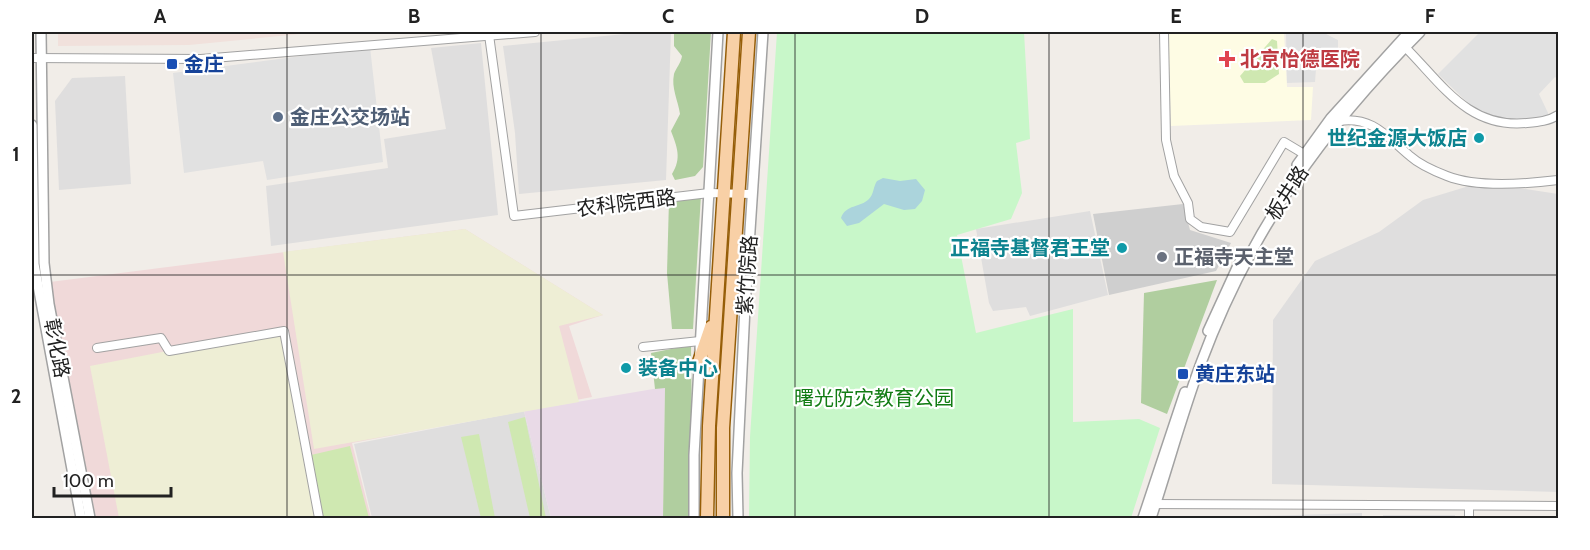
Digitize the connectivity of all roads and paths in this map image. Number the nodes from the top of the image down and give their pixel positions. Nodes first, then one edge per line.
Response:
1 (41, 32) edge
2 (535, 32) edge
3 (718, 32) edge
4 (734, 32) edge
5 (749, 32) edge
6 (763, 32) edge
7 (1164, 32) edge
8 (1409, 32) edge
9 (1420, 32) edge
10 (489, 35) junction
11 (1405, 47) junction
12 (36, 58) edge
13 (1558, 115) edge
14 (1338, 121) junction
15 (32, 125) edge
16 (1305, 154) junction
17 (1558, 180) edge
18 (709, 193) junction
19 (724, 193) junction
20 (739, 194) junction
21 (752, 194) junction
22 (35, 296) edge
23 (717, 312) junction
24 (700, 342) junction
25 (643, 347) dead end
26 (97, 348) dead end
27 (699, 362) junction
28 (1152, 504) junction
29 (1469, 506) junction
30 (1558, 506) edge
31 (81, 519) edge
32 (90, 519) edge
33 (319, 519) edge
34 (694, 519) edge
35 (707, 519) edge
36 (723, 519) edge
37 (738, 519) edge
38 (1143, 519) edge
39 (1151, 519) edge
40 (1469, 519) edge

1 - 12 street, 彰化路
2 - 10 street
3 - 18 street
4 - 19 main road, 紫竹院路
5 - 20 main road, 紫竹院路
6 - 21 street, 紫竹院路
7 - 16 street
8 - 16 street
9 - 11 street, 板井路
10 - 12 street
10 - 18 street, 农科院西路
11 - 13 street
11 - 14 street, 板井路
12 - 32 street, 彰化路
14 - 17 street
14 - 28 street, 板井路
15 - 22 street, 彰化路
16 - 28 street
18 - 19 street, 农科院西路
18 - 24 street
19 - 20 street, 农科院西路
19 - 23 main road, 紫竹院路
20 - 21 street, 农科院西路
20 - 36 main road, 紫竹院路
21 - 37 street, 紫竹院路
22 - 31 street, 彰化路
23 - 27 main road
23 - 35 main road, 紫竹院路
24 - 25 street
24 - 27 street
26 - 33 street
27 - 34 street
28 - 29 street
28 - 38 street
28 - 39 street, 板井路
29 - 30 street
29 - 40 street

